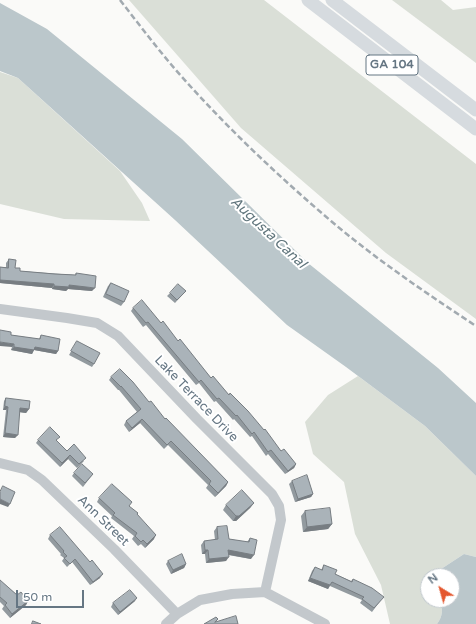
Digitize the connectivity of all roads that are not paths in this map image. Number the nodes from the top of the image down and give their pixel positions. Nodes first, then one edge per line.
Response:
1 (308, 0) edge
2 (332, 0) edge
3 (476, 110) edge
4 (476, 129) edge
5 (0, 309) edge
6 (0, 463) edge
7 (265, 592) junction
8 (177, 614) junction
9 (166, 624) edge
10 (325, 624) edge

1 - 4 main road, GA 104
2 - 3 main road, GA 104
5 - 7 street, Lake Terrace Drive
6 - 8 street, Ann Street
7 - 8 street
7 - 10 street
8 - 9 street

